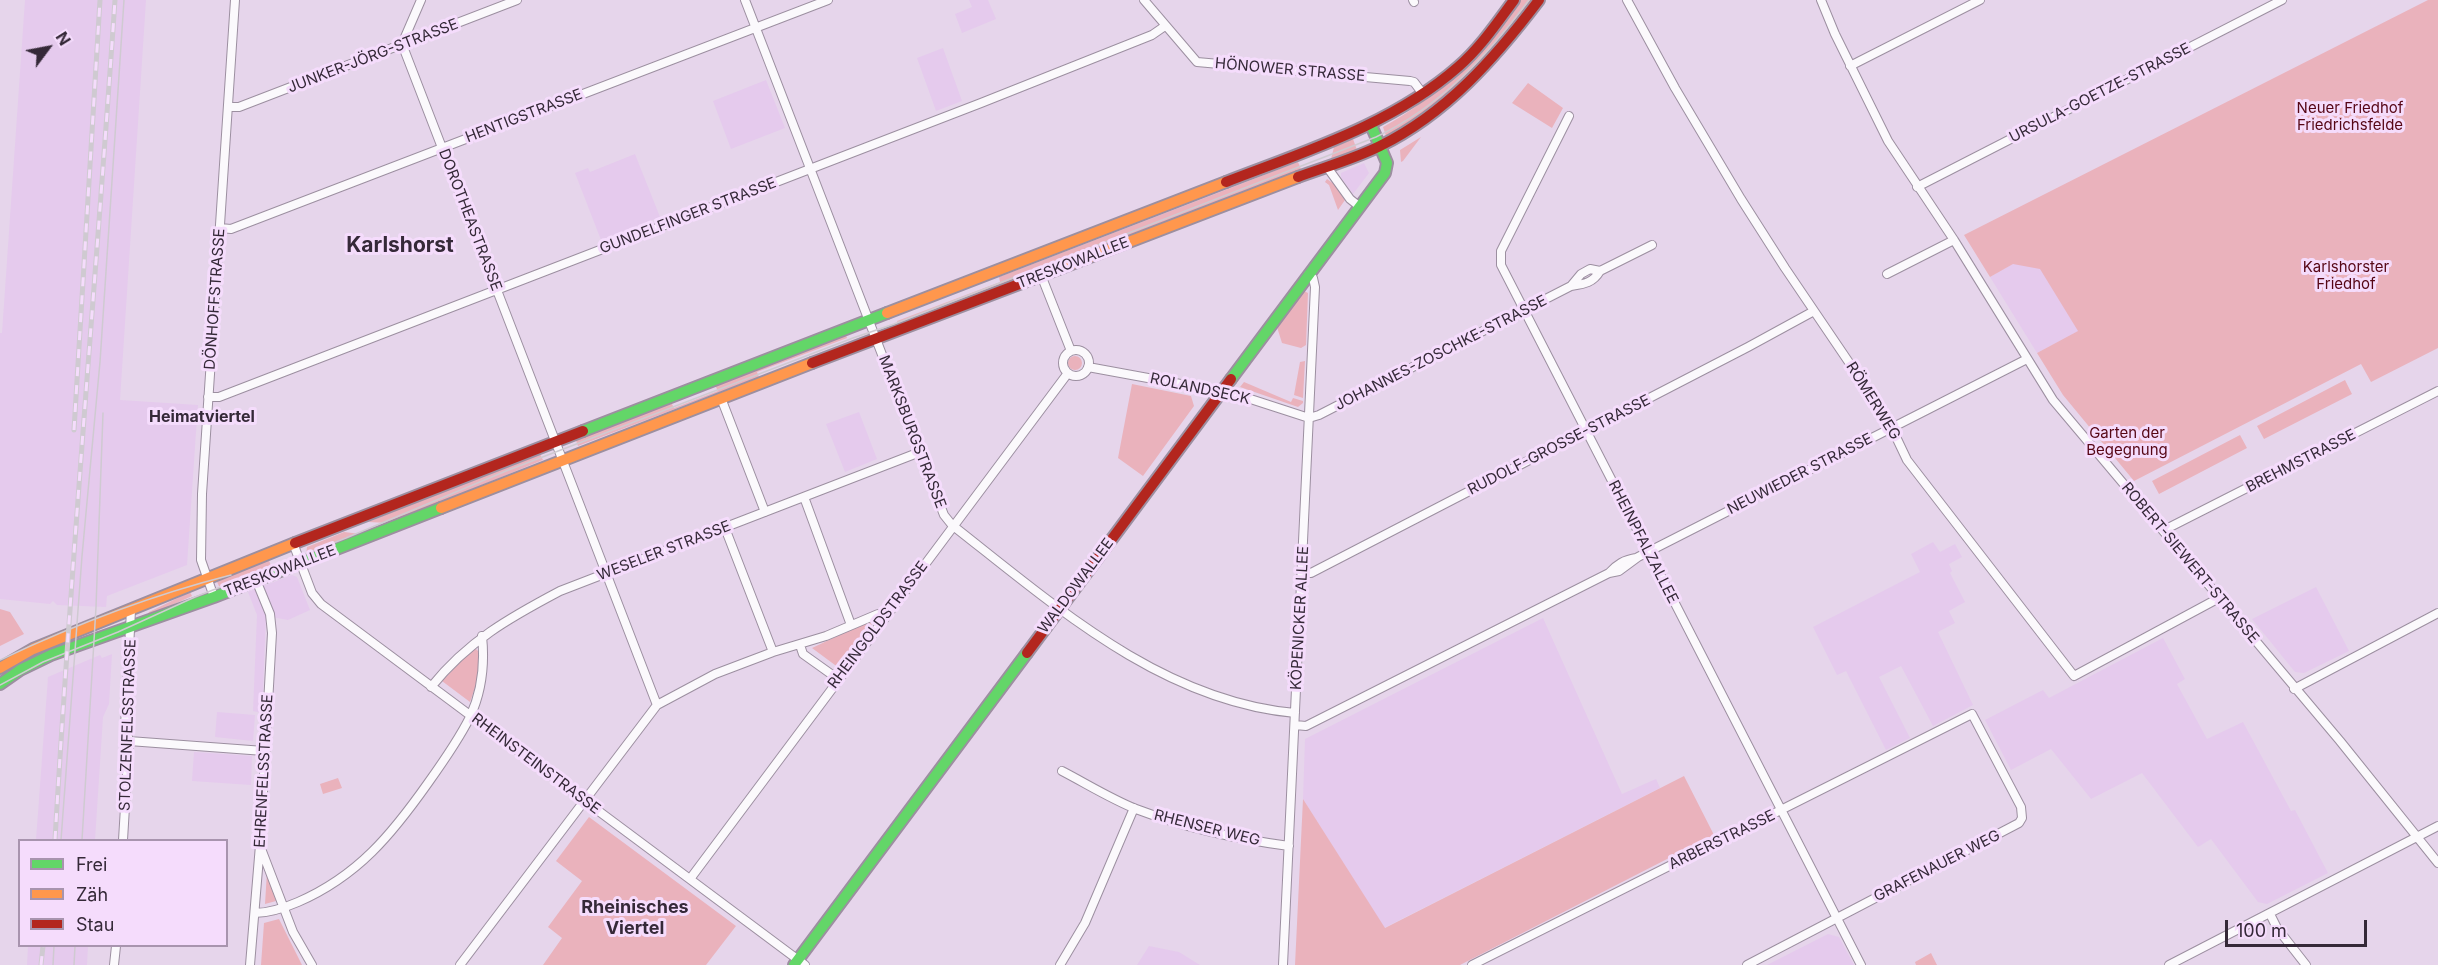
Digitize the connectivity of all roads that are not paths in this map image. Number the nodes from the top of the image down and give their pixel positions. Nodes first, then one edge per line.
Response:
1 (235, 0) edge
2 (422, 0) edge
3 (517, 0) edge
4 (745, 0) edge
5 (828, 0) edge
6 (1144, 0) edge
7 (1514, 0) edge
8 (1539, 0) edge
9 (1627, 0) edge
10 (1821, 0) edge
11 (1980, 0) edge
12 (2282, 0) edge
13 (1165, 26) junction
14 (756, 28) junction
15 (402, 44) junction
16 (1850, 66) junction
17 (1423, 94) junction
18 (228, 107) junction
19 (1569, 116) dead end
20 (1371, 125) junction
21 (1380, 146) junction
22 (442, 148) junction
23 (1327, 167) junction
24 (810, 169) junction
25 (1917, 187) junction
26 (1360, 207) junction
27 (220, 228) junction
28 (1953, 240) junction
29 (1652, 245) dead end
30 (1308, 274) junction
31 (1887, 274) dead end
32 (1041, 275) junction
33 (496, 290) junction
34 (1523, 310) junction
35 (1814, 311) junction
36 (869, 320) junction
37 (876, 339) junction
38 (1071, 351) junction
39 (2027, 359) junction
40 (1088, 368) junction
41 (1068, 373) junction
42 (2438, 392) edge
43 (1221, 393) junction
44 (208, 397) junction
45 (721, 398) junction
46 (1309, 418) junction
47 (1893, 428) junction
48 (1585, 431) junction
49 (555, 441) junction
50 (920, 452) junction
51 (562, 460) junction
52 (804, 497) junction
53 (765, 512) junction
54 (952, 525) junction
55 (725, 528) junction
56 (2164, 532) junction
57 (293, 543) junction
58 (1648, 552) junction
59 (300, 563) junction
60 (1303, 572) junction
61 (606, 573) junction
62 (206, 577) junction
63 (256, 580) junction
64 (214, 597) junction
65 (2219, 598) junction
66 (1060, 608) junction
67 (131, 610) junction
68 (2438, 613) edge
69 (883, 618) junction
70 (851, 625) junction
71 (131, 627) junction
72 (482, 636) junction
73 (800, 645) junction
74 (773, 652) junction
75 (0, 668) edge
76 (838, 679) junction
77 (0, 684) edge
78 (431, 687) junction
79 (2294, 688) junction
80 (657, 705) junction
81 (1295, 713) junction
82 (1972, 714) joint
83 (470, 716) junction
84 (1295, 725) junction
85 (129, 741) junction
86 (264, 751) junction
87 (1062, 771) dead end
88 (585, 801) junction
89 (1134, 808) junction
90 (1782, 811) junction
91 (2438, 826) edge
92 (2418, 836) junction
93 (123, 839) edge
94 (260, 845) junction
95 (1288, 846) junction
96 (2438, 863) edge
97 (690, 879) junction
98 (283, 908) junction
99 (255, 913) junction
100 (2270, 914) junction
101 (1838, 919) junction
102 (116, 947) edge
103 (799, 963) edge
104 (114, 965) edge
105 (250, 965) edge
106 (312, 965) edge
107 (460, 965) edge
108 (1060, 965) edge
109 (1283, 965) edge
110 (1472, 965) edge
111 (1747, 965) edge
112 (1862, 965) edge
113 (2169, 965) edge
114 (2306, 965) edge

1 - 18 street, DÖNHOFFSTRASSE
2 - 15 street
3 - 15 street, JUNKER-JÖRG-STRASSE
4 - 14 street, MARKSBURGSTRASSE
5 - 14 street, HENTIGSTRASSE
6 - 13 street, HÖNOWER STRASSE
7 - 17 main road, TRESKOWALLEE
8 - 21 main road, TRESKOWALLEE
9 - 35 street, RÖMERWEG
10 - 16 street, ROBERT-SIEWERT-STRASSE
11 - 16 street
12 - 25 street, URSULA-GOETZE-STRASSE
13 - 17 street, HÖNOWER STRASSE
13 - 24 street, GUNDELFINGER STRASSE
14 - 22 street, HENTIGSTRASSE
14 - 24 street, MARKSBURGSTRASSE
15 - 18 street, JUNKER-JÖRG-STRASSE
15 - 22 street, DOROTHEASTRASSE
16 - 25 street, ROBERT-SIEWERT-STRASSE
17 - 20 main road, TRESKOWALLEE
18 - 27 street, DÖNHOFFSTRASSE
19 - 34 street, RHEINPFALZALLEE
20 - 21 main road, WALDOWALLEE
20 - 36 main road, TRESKOWALLEE
21 - 23 main road, TRESKOWALLEE
21 - 26 main road, WALDOWALLEE
22 - 27 street, HENTIGSTRASSE
22 - 33 street, DOROTHEASTRASSE
23 - 26 street
23 - 32 main road, TRESKOWALLEE
24 - 33 street, GUNDELFINGER STRASSE
24 - 36 street, MARKSBURGSTRASSE
25 - 28 street, ROBERT-SIEWERT-STRASSE
26 - 30 main road, WALDOWALLEE
27 - 44 street, DÖNHOFFSTRASSE
28 - 31 street
28 - 39 street, ROBERT-SIEWERT-STRASSE
29 - 34 street, JOHANNES-ZOSCHKE-STRASSE
30 - 43 main road, WALDOWALLEE
30 - 46 street, KÖPENICKER ALLEE
32 - 37 main road, TRESKOWALLEE
32 - 38 street
33 - 44 street, GUNDELFINGER STRASSE
33 - 49 street, DOROTHEASTRASSE
34 - 46 street, JOHANNES-ZOSCHKE-STRASSE
34 - 48 street, RHEINPFALZALLEE
35 - 47 street, RÖMERWEG
35 - 48 street, RUDOLF-GROSSE-STRASSE
36 - 37 street, MARKSBURGSTRASSE
36 - 49 main road, TRESKOWALLEE
37 - 45 main road, TRESKOWALLEE
37 - 50 street, MARKSBURGSTRASSE
38 - 40 street
38 - 41 street
39 - 47 street, NEUWIEDER STRASSE
39 - 56 street, ROBERT-SIEWERT-STRASSE
40 - 41 street, ROLANDSECK
40 - 43 street, ROLANDSECK
41 - 54 street, RHEINGOLDSTRASSE
42 - 56 street, BREHMSTRASSE
43 - 46 street, ROLANDSECK
43 - 66 main road, WALDOWALLEE
44 - 62 street, DÖNHOFFSTRASSE
45 - 51 main road, TRESKOWALLEE
45 - 53 street
46 - 60 street, KÖPENICKER ALLEE
47 - 58 street, NEUWIEDER STRASSE
47 - 65 street, RÖMERWEG
48 - 58 street, RHEINPFALZALLEE
48 - 60 street, RUDOLF-GROSSE-STRASSE
49 - 51 street
49 - 57 main road, TRESKOWALLEE
50 - 52 street, WESELER STRASSE
50 - 54 street, MARKSBURGSTRASSE
51 - 59 main road, TRESKOWALLEE
51 - 61 street
52 - 53 street, WESELER STRASSE
52 - 70 street
53 - 55 street, WESELER STRASSE
54 - 66 street, MARKSBURGSTRASSE
54 - 69 street, RHEINGOLDSTRASSE
55 - 61 street, WESELER STRASSE
55 - 74 street
56 - 65 street, ROBERT-SIEWERT-STRASSE
57 - 59 street, RHEINSTEINSTRASSE
57 - 62 main road, TRESKOWALLEE
58 - 84 street, NEUWIEDER STRASSE
58 - 90 street, RHEINPFALZALLEE
59 - 63 main road, TRESKOWALLEE
59 - 78 street, RHEINSTEINSTRASSE
60 - 81 street, KÖPENICKER ALLEE
61 - 72 street, WESELER STRASSE
61 - 80 street
62 - 64 street, DÖNHOFFSTRASSE
62 - 67 main road, TRESKOWALLEE
63 - 64 main road, TRESKOWALLEE
63 - 86 street, EHRENFELSSTRASSE
64 - 71 main road, TRESKOWALLEE
65 - 79 street, ROBERT-SIEWERT-STRASSE
66 - 81 street, MARKSBURGSTRASSE
66 - 103 main road, WALDOWALLEE
67 - 71 street, STOLZENFELSSTRASSE
67 - 75 main road, TRESKOWALLEE
68 - 79 street
69 - 70 street
69 - 76 street, RHEINGOLDSTRASSE
70 - 73 street
71 - 77 main road, TRESKOWALLEE
71 - 85 street, STOLZENFELSSTRASSE
72 - 78 street, WESELER STRASSE
72 - 83 street
73 - 74 street
73 - 76 street
74 - 80 street
76 - 97 street, RHEINGOLDSTRASSE
78 - 83 street, RHEINSTEINSTRASSE
79 - 92 street, ROBERT-SIEWERT-STRASSE
80 - 88 street
81 - 84 street, KÖPENICKER ALLEE
82 - 90 street, ARBERSTRASSE
82 - 101 street, GRAFENAUER WEG
83 - 88 street, RHEINSTEINSTRASSE
83 - 98 street
84 - 95 street, KÖPENICKER ALLEE
85 - 86 street
85 - 93 street, STOLZENFELSSTRASSE
86 - 94 street, EHRENFELSSTRASSE
87 - 89 street, RHENSER WEG
88 - 97 street, RHEINSTEINSTRASSE
88 - 107 street
89 - 95 street, RHENSER WEG
89 - 108 street
90 - 101 street, RHEINPFALZALLEE
90 - 110 street, ARBERSTRASSE
91 - 92 street
92 - 96 street, ROBERT-SIEWERT-STRASSE
92 - 100 street
94 - 98 street
94 - 99 street, EHRENFELSSTRASSE
95 - 109 street, KÖPENICKER ALLEE
97 - 103 street, RHEINSTEINSTRASSE
98 - 99 street
98 - 106 street
99 - 105 street, EHRENFELSSTRASSE
100 - 113 street
100 - 114 street
101 - 111 street, GRAFENAUER WEG
101 - 112 street, RHEINPFALZALLEE
102 - 104 street

